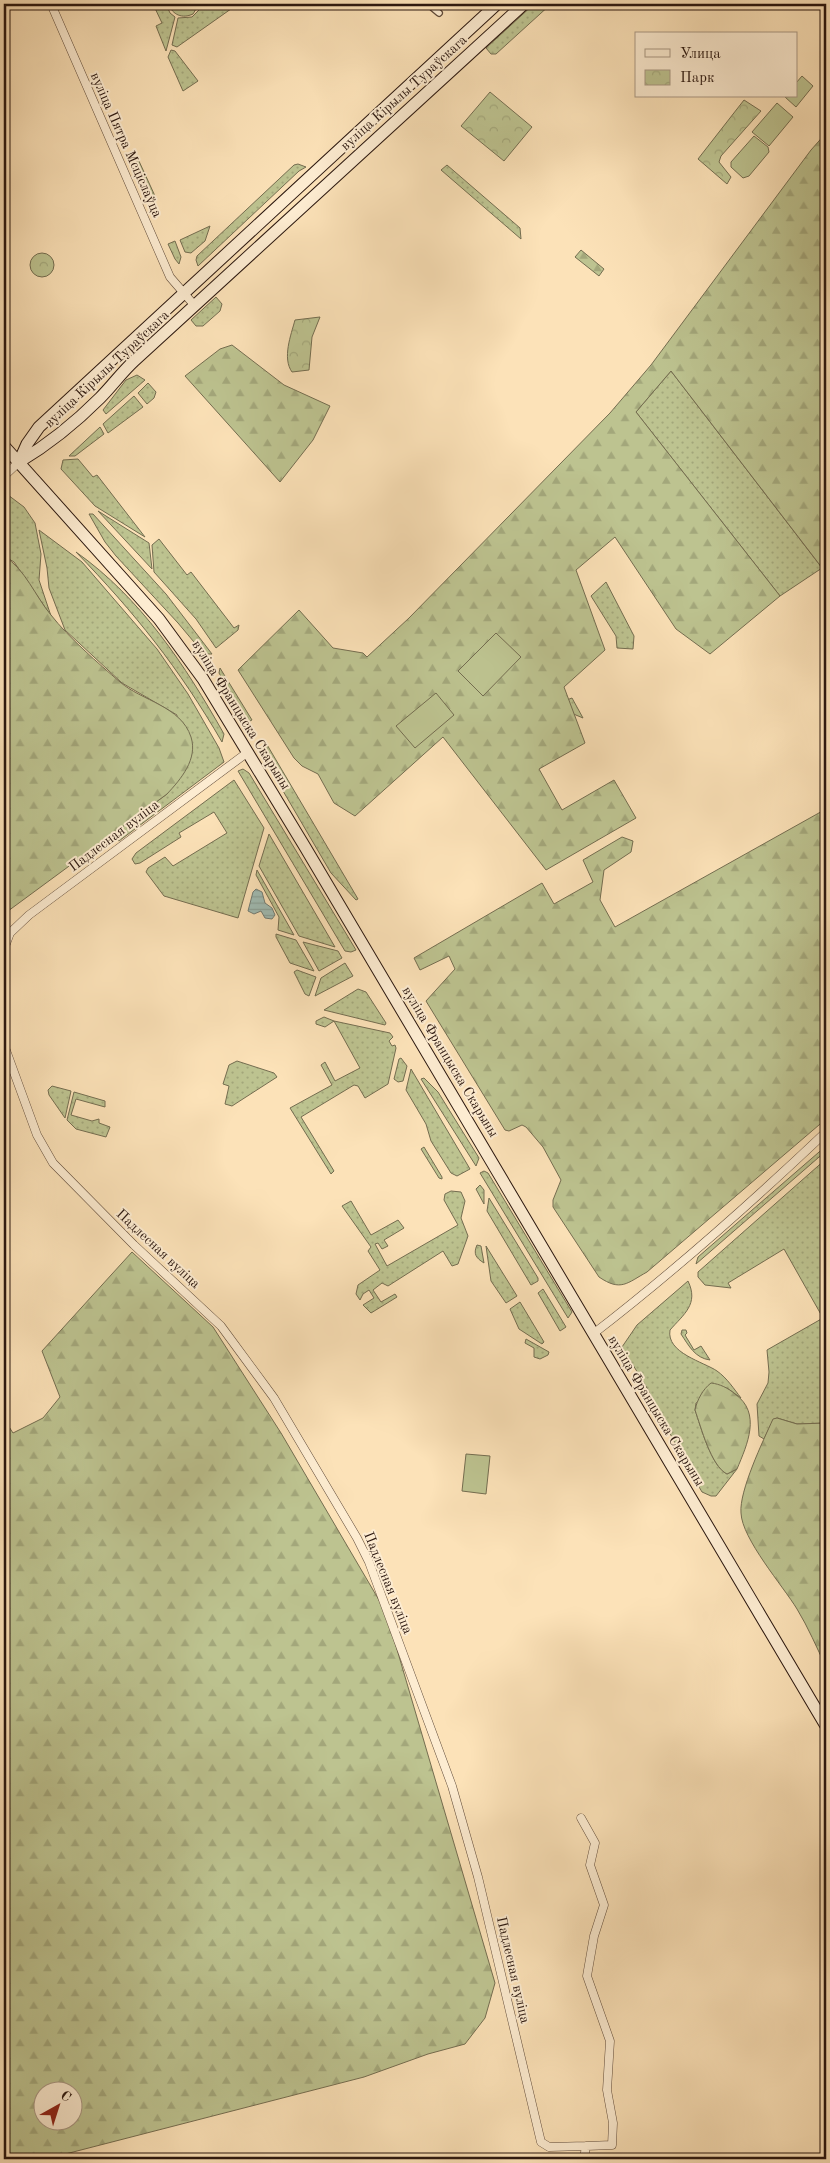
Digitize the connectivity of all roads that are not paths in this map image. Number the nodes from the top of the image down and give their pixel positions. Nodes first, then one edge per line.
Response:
1 (51, 4) edge
2 (497, 4) edge
3 (524, 4) edge
4 (433, 8) dead end
5 (439, 13) dead end
6 (183, 293) junction
7 (195, 306) junction
8 (4, 446) edge
9 (19, 462) junction
10 (4, 476) edge
11 (248, 752) junction
12 (4, 949) edge
13 (4, 1045) edge
14 (826, 1132) edge
15 (593, 1334) junction
16 (826, 1726) edge
17 (581, 1818) dead end
18 (586, 2146) junction
19 (584, 2159) edge

1 - 6 street, вуліца Пятра Мсціслаўца
2 - 6 main road, вуліца Кірылы Тураўскага
3 - 7 main road, вуліца Кірылы Тураўскага
4 - 5 street
6 - 7 street, вуліца Пятра Мсціслаўца
6 - 9 main road, вуліца Кірылы Тураўскага
7 - 9 main road, вуліца Кірылы Тураўскага
8 - 9 main road, вуліца Францыска Скарыны
9 - 10 street
9 - 11 main road, вуліца Францыска Скарыны
11 - 12 street, Падлесная вуліца
11 - 15 main road, вуліца Францыска Скарыны
13 - 18 street, Падлесная вуліца
14 - 15 street
15 - 16 main road, вуліца Францыска Скарыны
17 - 18 street, Падлесная вуліца
18 - 19 street

